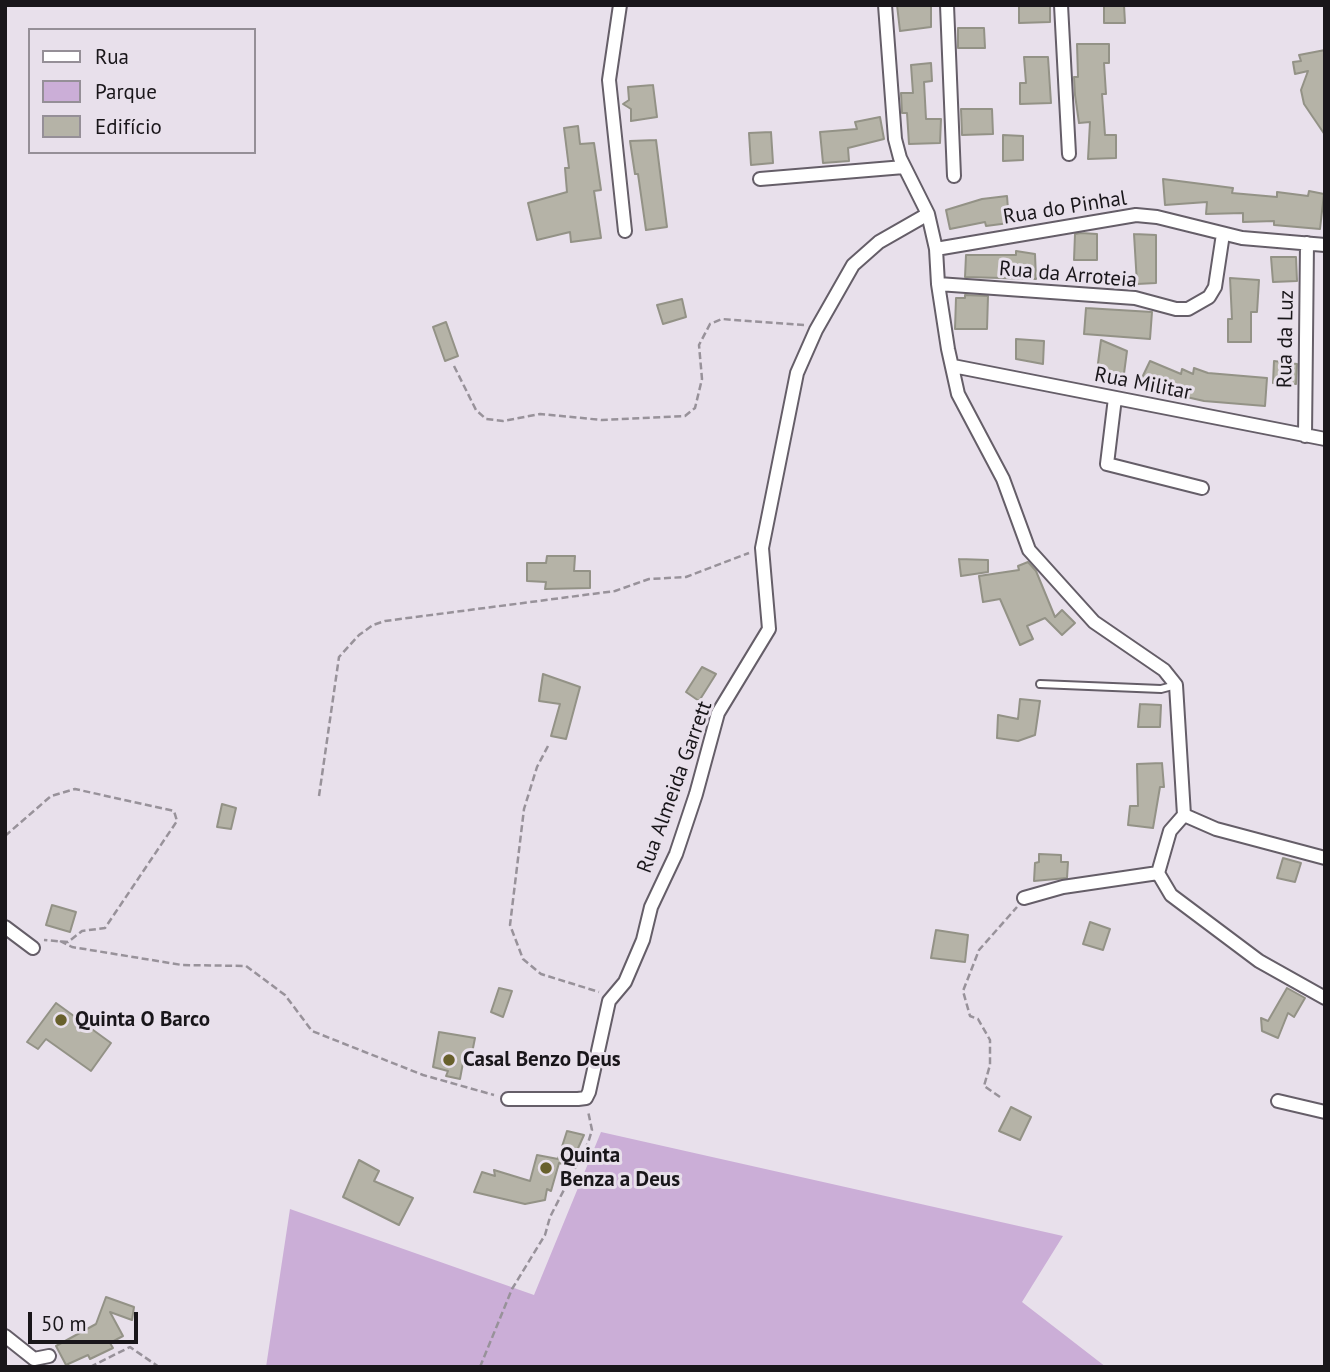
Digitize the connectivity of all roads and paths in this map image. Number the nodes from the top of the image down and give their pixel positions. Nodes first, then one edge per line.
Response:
1 (620, 5) edge
2 (885, 5) edge
3 (947, 5) edge
4 (1061, 5) edge
5 (1069, 154) dead end
6 (904, 167) junction
7 (954, 176) dead end
8 (760, 179) dead end
9 (928, 214) junction
10 (625, 231) dead end
11 (1223, 234) junction
12 (1307, 243) junction
13 (1325, 245) edge
14 (936, 249) junction
15 (937, 284) junction
16 (816, 330) junction
17 (454, 366) dead end
18 (953, 366) junction
19 (1115, 398) junction
20 (1305, 436) junction
21 (1325, 439) edge
22 (1202, 488) dead end
23 (762, 548) junction
24 (1040, 684) dead end
25 (1176, 685) junction
26 (548, 746) dead end
27 (319, 796) dead end
28 (1184, 815) junction
29 (5, 836) edge
30 (1325, 858) edge
31 (1158, 873) junction
32 (1024, 898) joint
33 (5, 927) edge
34 (18, 937) junction
35 (60, 941) junction
36 (33, 948) dead end
37 (612, 997) junction
38 (1325, 998) edge
39 (1000, 1097) dead end
40 (586, 1098) junction
41 (508, 1099) joint
42 (1278, 1101) dead end
43 (1325, 1112) edge
44 (5, 1336) edge
45 (49, 1356) dead end
46 (90, 1367) edge
47 (159, 1367) edge
48 (480, 1367) edge

1 - 10 street
2 - 6 street
3 - 7 street
4 - 5 street
6 - 8 street
6 - 9 street
9 - 14 street
9 - 16 street, Rua Almeida Garrett
11 - 12 street, Rua do Pinhal
11 - 14 street, Rua do Pinhal
11 - 15 street, Rua da Arroteia
12 - 13 street, Rua do Pinhal
12 - 20 street, Rua da Luz
14 - 15 street
15 - 18 street
16 - 17 path
16 - 23 street, Rua Almeida Garrett
18 - 19 street, Rua Militar
18 - 25 street
19 - 20 street, Rua Militar
19 - 22 street
20 - 21 street, Rua Militar
23 - 27 path
23 - 37 street, Rua Almeida Garrett
24 - 25 lane
25 - 28 street
26 - 37 path
28 - 30 street
28 - 31 street
29 - 35 path
31 - 32 street
31 - 38 street
32 - 39 path
33 - 34 street
34 - 35 path
34 - 36 street
35 - 41 path
37 - 40 street, Rua Almeida Garrett
40 - 41 street
40 - 48 path
42 - 43 street
44 - 45 street
46 - 47 path

